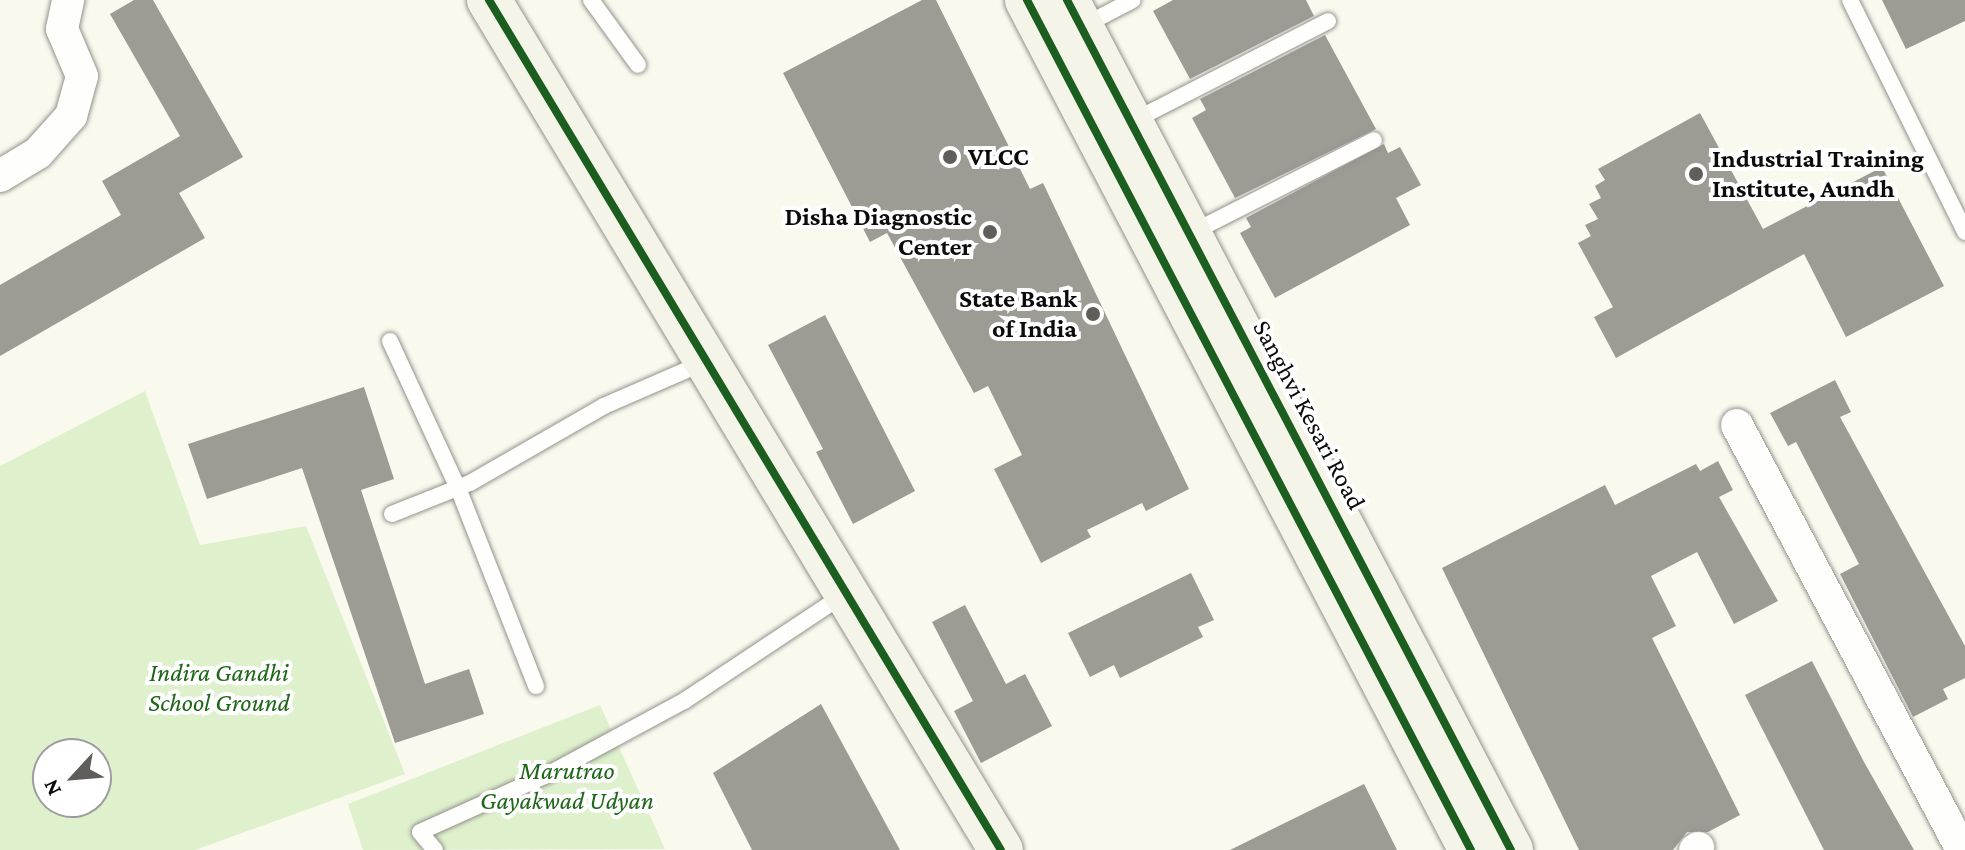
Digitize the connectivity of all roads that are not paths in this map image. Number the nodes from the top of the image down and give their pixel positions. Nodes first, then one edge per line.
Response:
1 (68, 0) edge
2 (489, 0) edge
3 (591, 0) edge
4 (1027, 0) edge
5 (1133, 0) edge
6 (1850, 0) edge
7 (1075, 14) edge
8 (1328, 21) dead end
9 (638, 65) dead end
10 (1132, 121) junction
11 (1374, 140) dead end
12 (0, 176) edge
13 (1965, 232) edge
14 (1191, 233) junction
15 (390, 341) dead end
16 (707, 362) junction
17 (1737, 425) dead end
18 (458, 488) junction
19 (392, 514) dead end
20 (847, 594) junction
21 (536, 686) dead end
22 (1463, 848) edge
23 (435, 850) edge
24 (1001, 850) edge
25 (1511, 850) edge
26 (1962, 850) edge

1 - 12 street
2 - 16 main road
3 - 9 lane
4 - 22 main road
5 - 7 lane
6 - 13 lane
7 - 10 main road, Sanghvi Kesari Road
8 - 10 lane
10 - 14 main road, Sanghvi Kesari Road
11 - 14 lane
14 - 25 main road, Sanghvi Kesari Road
15 - 18 lane
16 - 18 lane
16 - 20 main road
17 - 26 street
18 - 19 lane
18 - 21 lane
20 - 23 lane
20 - 24 main road

